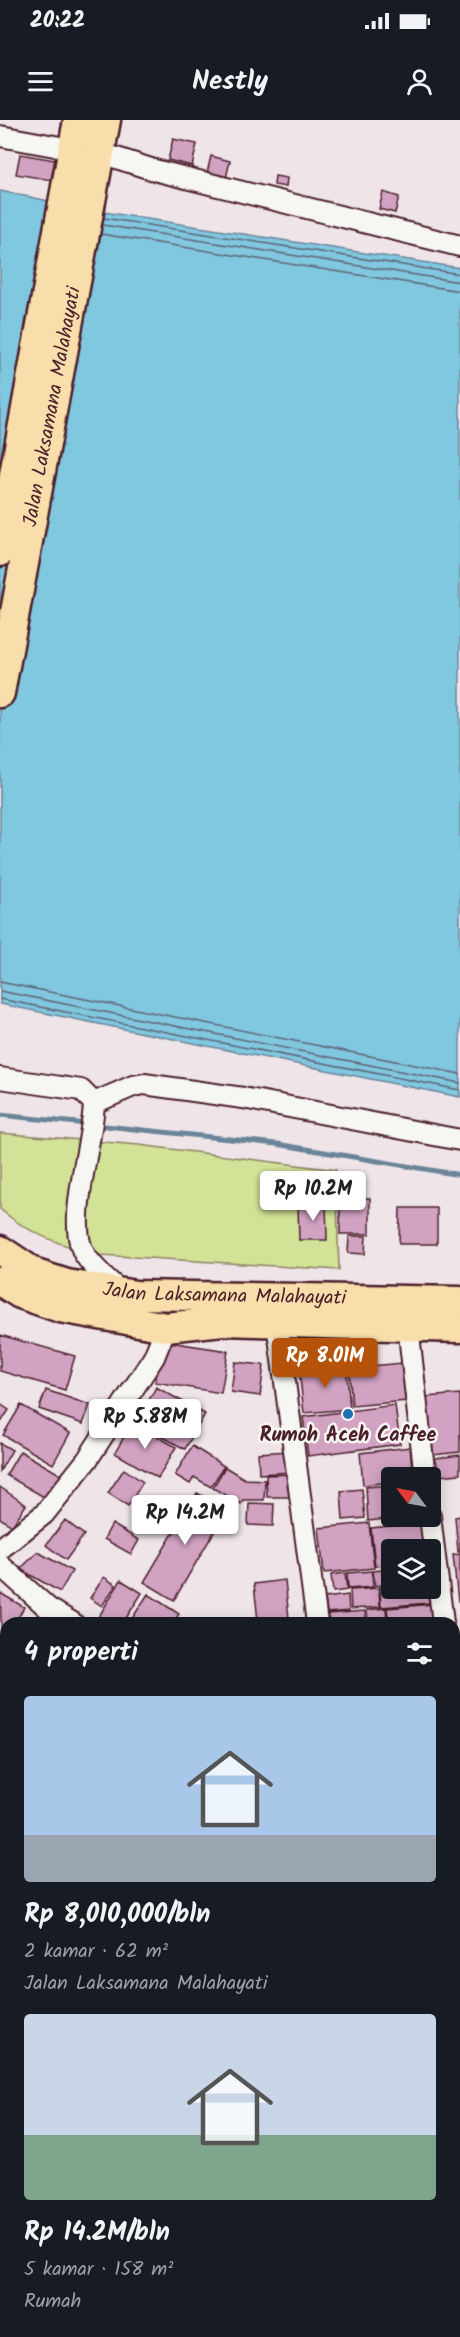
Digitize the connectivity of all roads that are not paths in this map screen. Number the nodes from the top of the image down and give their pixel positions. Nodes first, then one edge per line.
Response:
1 (0, 136) edge
2 (74, 139) edge
3 (102, 143) edge
4 (460, 246) edge
5 (0, 552) edge
6 (0, 693) edge
7 (0, 1078) edge
8 (94, 1108) junction
9 (460, 1140) edge
10 (0, 1250) edge
11 (0, 1281) edge
12 (123, 1293) junction
13 (460, 1301) edge
14 (407, 1314) junction
15 (277, 1322) junction
16 (166, 1327) junction
17 (460, 1328) edge
18 (424, 1467) edge
19 (431, 1527) edge
20 (0, 1549) edge
21 (0, 1565) edge
22 (63, 1617) edge
23 (316, 1617) edge
24 (442, 1617) edge

1 - 2 street
2 - 5 highway, Jalan Laksamana Malahayati
3 - 4 street
3 - 6 highway, Jalan Laksamana Malahayati
7 - 8 street
8 - 9 street
8 - 12 street
10 - 12 highway, Jalan Laksamana Malahayati
11 - 16 highway, Jalan Laksamana Malahayati
12 - 14 highway, Jalan Laksamana Malahayati
13 - 14 highway, Jalan Laksamana Malahayati
14 - 15 highway, Jalan Laksamana Malahayati
14 - 17 highway, Jalan Laksamana Malahayati
14 - 18 street
15 - 16 highway, Jalan Laksamana Malahayati
15 - 23 street
16 - 20 street
19 - 24 street
21 - 22 street

